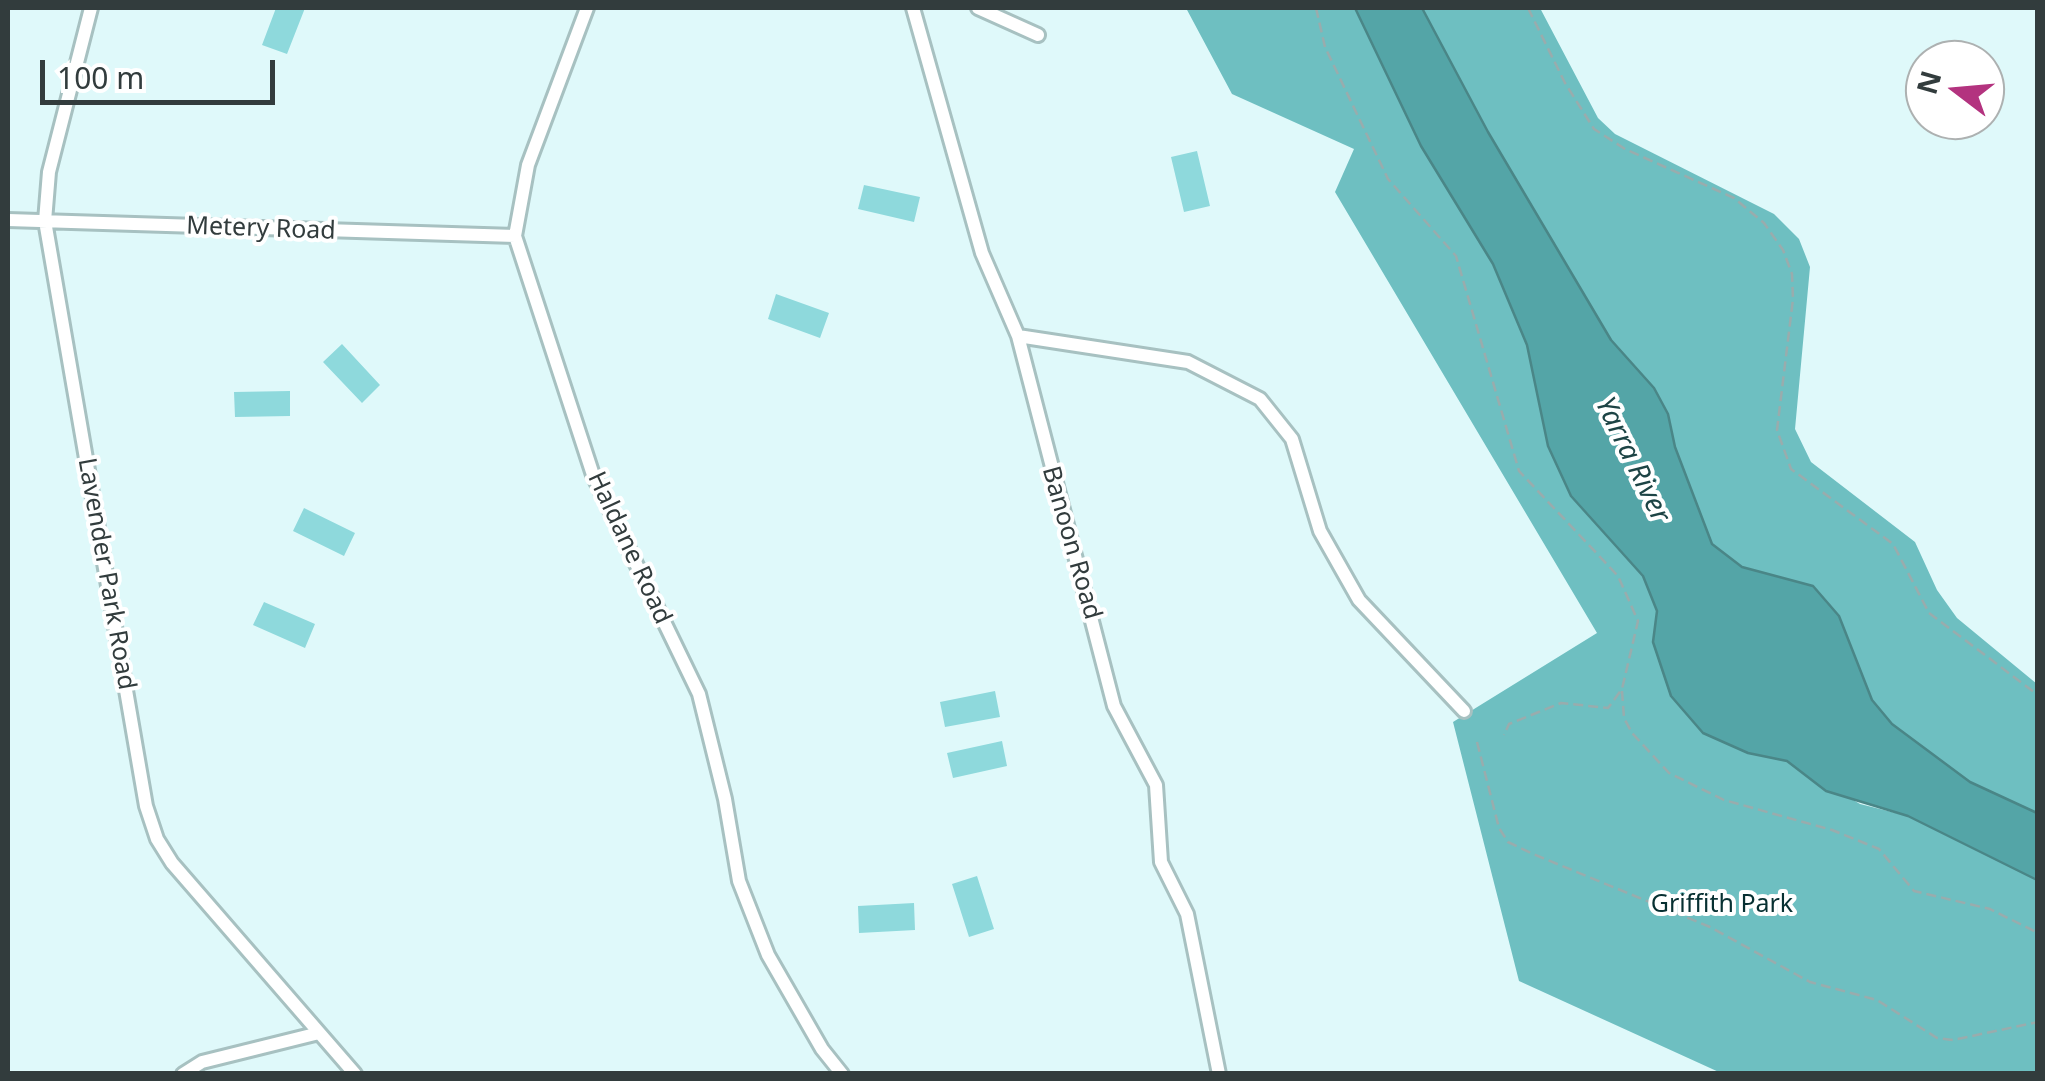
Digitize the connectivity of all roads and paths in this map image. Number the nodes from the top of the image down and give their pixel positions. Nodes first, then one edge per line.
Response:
1 (91, 8) edge
2 (588, 8) edge
3 (914, 8) edge
4 (978, 8) edge
5 (1316, 8) edge
6 (1528, 8) edge
7 (1038, 35) dead end
8 (8, 220) edge
9 (45, 221) junction
10 (514, 236) junction
11 (1018, 336) junction
12 (1622, 689) junction
13 (2038, 695) edge
14 (1464, 712) dead end
15 (1504, 735) dead end
16 (1476, 742) dead end
17 (2038, 933) edge
18 (2038, 1022) edge
19 (319, 1033) junction
20 (183, 1074) edge
21 (356, 1074) edge
22 (842, 1074) edge
23 (1220, 1074) edge

1 - 9 street, Lavender Park Road
2 - 10 street, Haldane Road
3 - 11 street, Banoon Road
4 - 7 street
5 - 12 path
6 - 13 path
8 - 9 street, Metery Road
9 - 10 street, Metery Road
9 - 19 street, Lavender Park Road
10 - 22 street, Haldane Road
11 - 14 street
11 - 23 street, Banoon Road
12 - 15 path
12 - 17 path
16 - 18 path
19 - 20 street
19 - 21 street, Lavender Park Road

